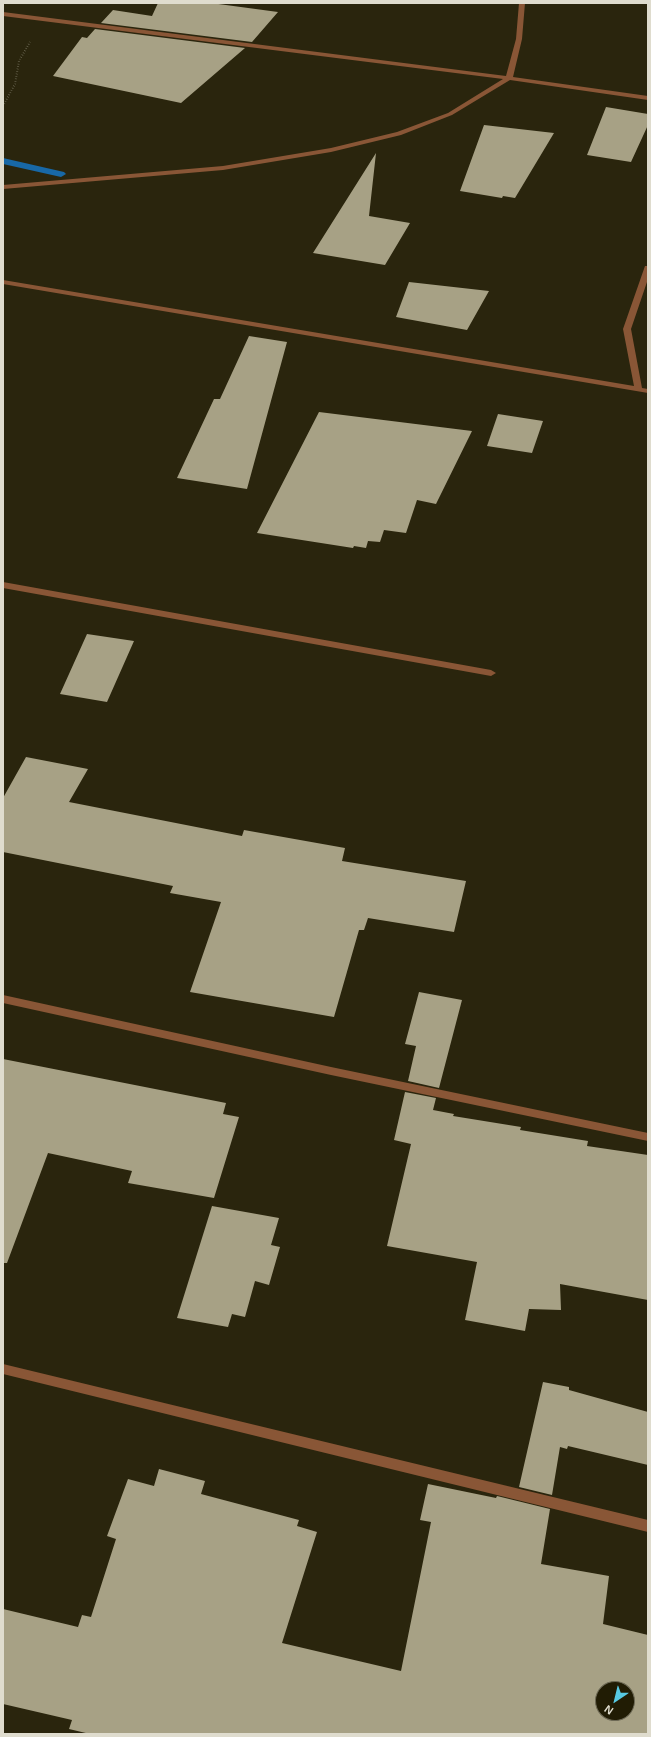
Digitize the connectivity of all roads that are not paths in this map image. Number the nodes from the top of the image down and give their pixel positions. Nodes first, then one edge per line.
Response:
1 (522, 3) edge
2 (3, 14) edge
3 (509, 78) junction
4 (648, 98) edge
5 (3, 187) edge
6 (648, 268) edge
7 (3, 282) edge
8 (638, 389) junction
9 (648, 391) edge
10 (3, 585) edge
11 (491, 673) dead end
12 (3, 999) edge
13 (648, 1137) edge
14 (3, 1370) edge
15 (648, 1526) edge

1 - 3 street
2 - 3 street
3 - 4 street
3 - 5 street
6 - 8 street
7 - 8 street
8 - 9 street
10 - 11 street
12 - 13 street
14 - 15 street

